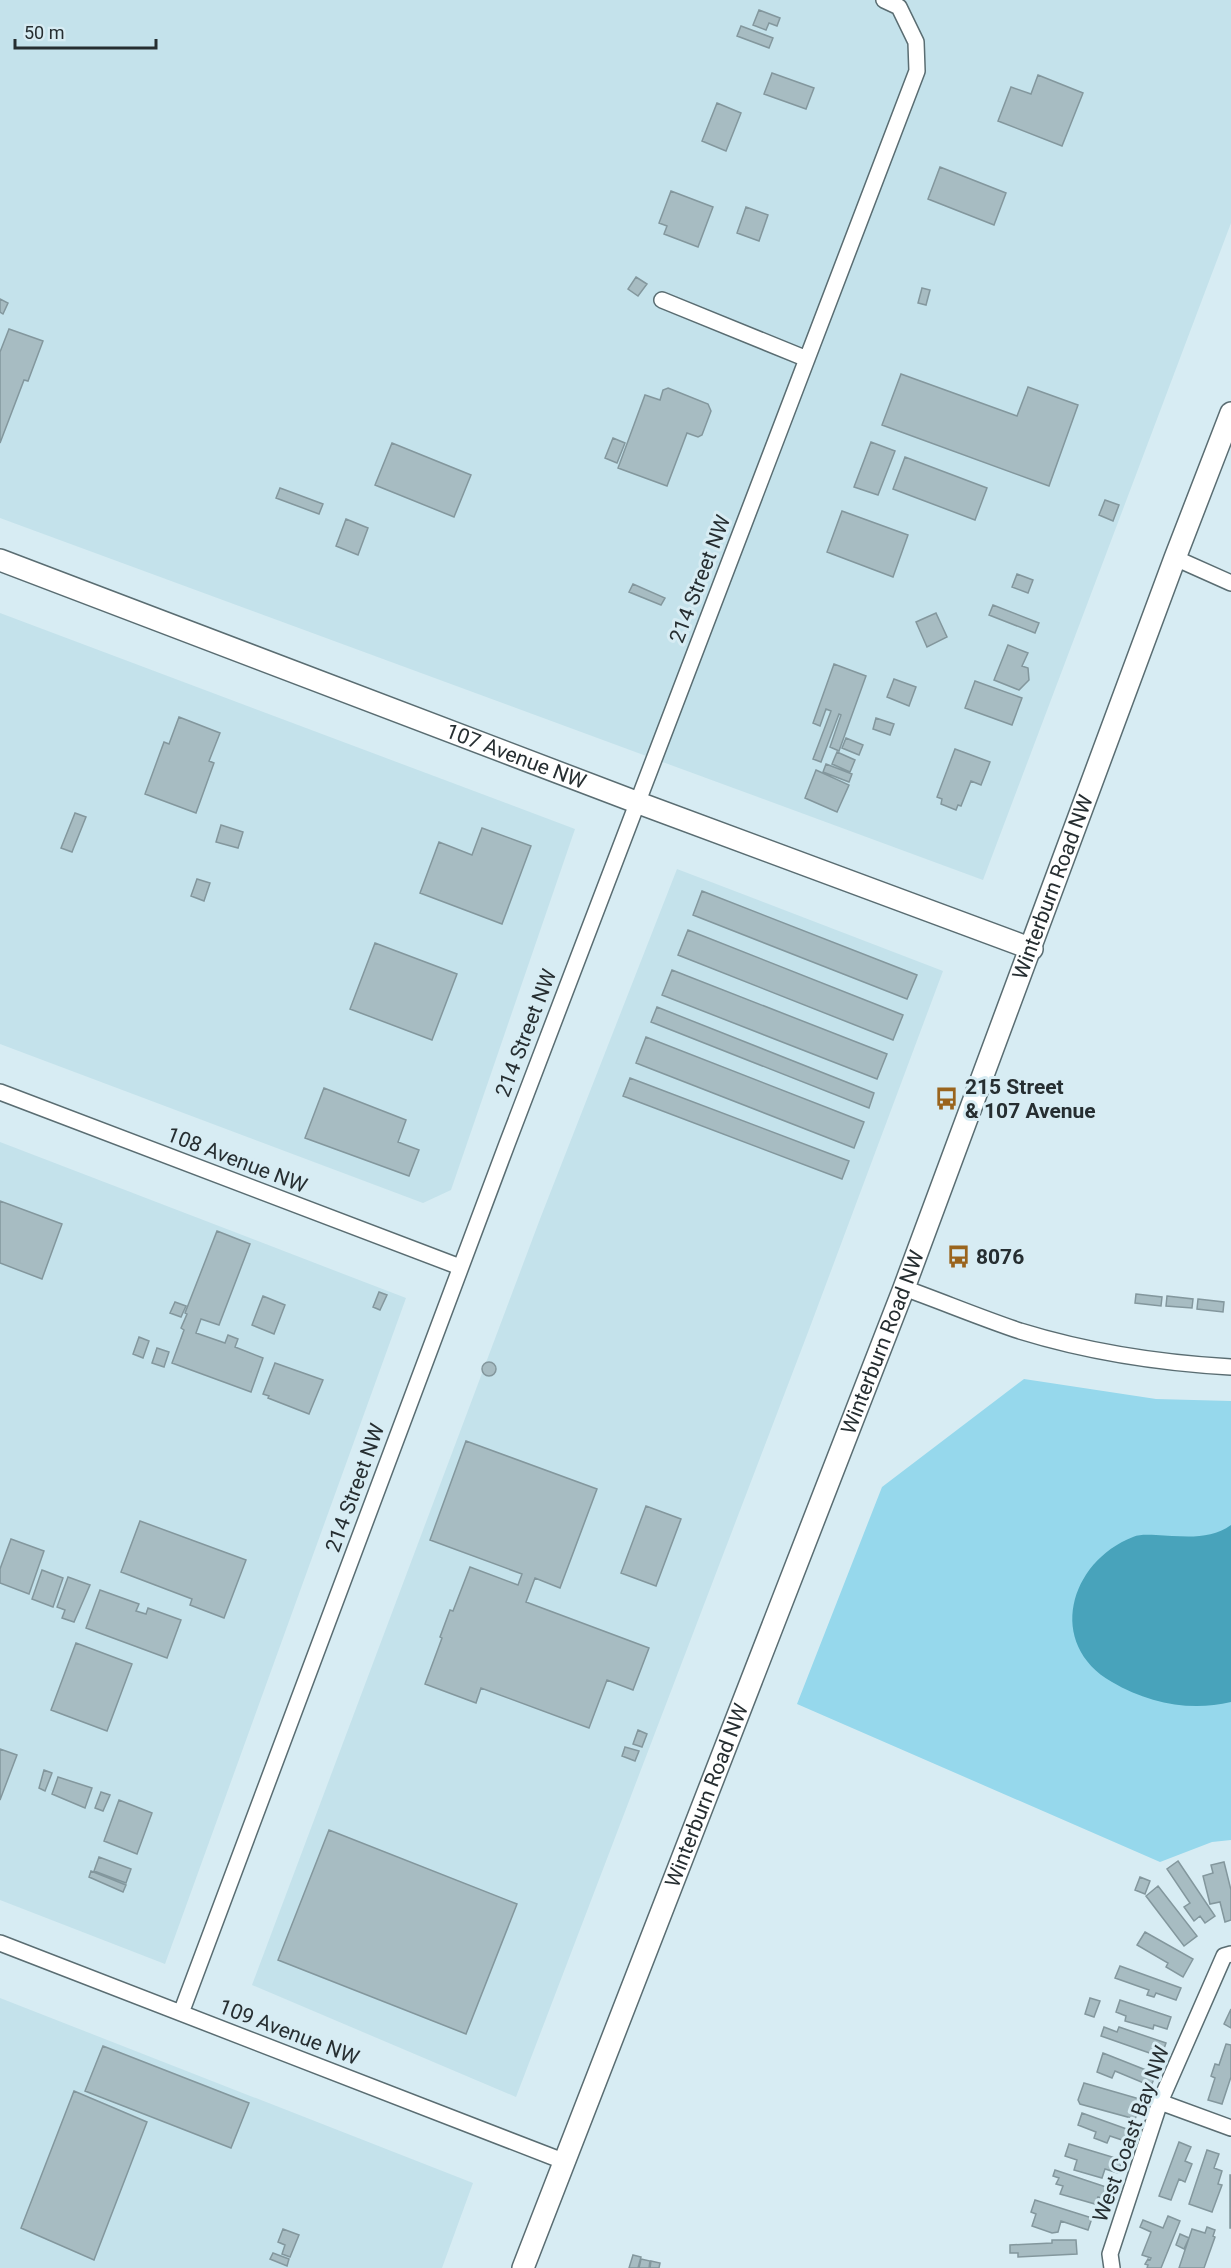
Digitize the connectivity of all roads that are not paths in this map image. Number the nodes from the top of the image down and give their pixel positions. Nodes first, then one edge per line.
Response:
1 (884, 0) edge
2 (662, 300) dead end
3 (807, 359) junction
4 (1231, 412) edge
5 (1175, 558) junction
6 (0, 560) edge
7 (1231, 583) edge
8 (636, 802) junction
9 (1032, 949) junction
10 (0, 1092) edge
11 (460, 1267) junction
12 (904, 1288) junction
13 (1231, 1367) edge
14 (0, 1943) edge
15 (1231, 1954) edge
16 (181, 2013) junction
17 (1160, 2102) junction
18 (1231, 2128) edge
19 (563, 2161) junction
20 (523, 2268) edge
21 (1112, 2268) edge

1 - 3 street, 214 Street NW
2 - 3 street
3 - 8 street, 214 Street NW
4 - 5 main road, Winterburn Road NW
5 - 7 street
5 - 9 main road, Winterburn Road NW
6 - 8 main road, 107 Avenue NW
8 - 9 main road, 107 Avenue NW
8 - 11 street, 214 Street NW
9 - 12 main road, Winterburn Road NW
10 - 11 street, 108 Avenue NW
11 - 16 street, 214 Street NW
12 - 13 street
12 - 19 main road, Winterburn Road NW
14 - 16 street, 109 Avenue NW
15 - 17 street, West Coast Bay NW
16 - 19 street, 109 Avenue NW
17 - 18 street
17 - 21 street, West Coast Bay NW
19 - 20 main road, Winterburn Road NW

